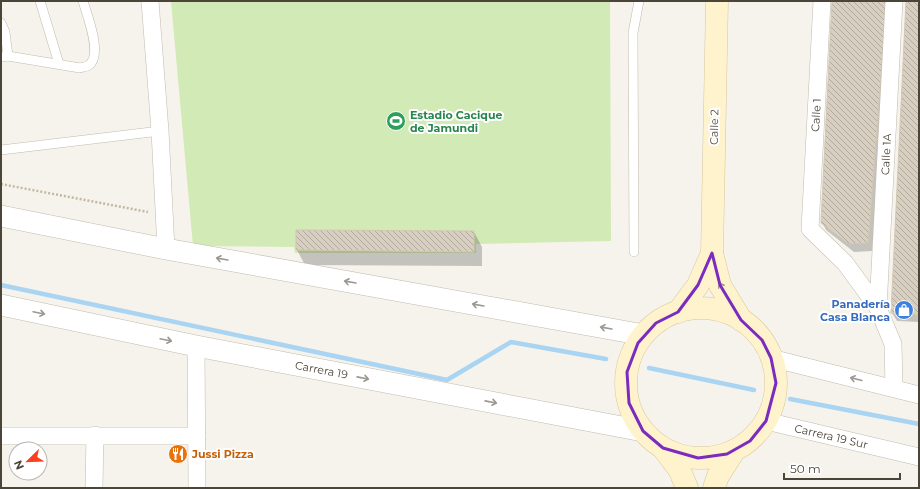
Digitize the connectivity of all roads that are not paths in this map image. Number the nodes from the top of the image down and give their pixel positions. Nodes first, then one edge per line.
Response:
1 (40, 1) edge
2 (83, 1) edge
3 (150, 1) edge
4 (639, 1) edge
5 (717, 1) edge
6 (822, 1) edge
7 (894, 1) edge
8 (1, 23) edge
9 (4, 56) edge
10 (59, 64) junction
11 (160, 131) junction
12 (1, 150) edge
13 (1, 216) edge
14 (166, 249) junction
15 (634, 252) dead end
16 (712, 253) junction
17 (1, 305) edge
18 (878, 308) junction
19 (678, 312) junction
20 (741, 320) junction
21 (644, 334) junction
22 (196, 346) junction
23 (771, 358) junction
24 (894, 388) junction
25 (919, 395) edge
26 (766, 421) junction
27 (644, 431) junction
28 (94, 435) junction
29 (1, 436) edge
30 (197, 436) junction
31 (663, 448) junction
32 (734, 451) junction
33 (919, 458) edge
34 (94, 488) edge
35 (196, 488) edge
36 (686, 488) edge
37 (714, 488) edge

1 - 10 lane
2 - 10 lane
3 - 11 street
4 - 15 lane
5 - 16 main road, Calle 2
6 - 18 street, Calle 1
7 - 18 street, Calle 1A
8 - 9 lane
9 - 10 lane
11 - 12 lane
11 - 14 street
13 - 14 street
21 -> 14 street
16 - 19 main road, Calle 2
20 -> 16 main road, Calle 2
17 -> 22 street, Carrera 19
18 - 24 street
19 - 20 main road
19 - 21 main road
20 - 23 main road
21 - 27 main road
22 -> 27 street, Carrera 19
22 - 30 street
24 -> 23 street
23 - 26 main road
24 - 25 street
26 - 32 main road
26 - 33 street, Carrera 19 Sur
27 - 31 main road
28 - 29 street
28 - 30 street
28 - 34 street
30 - 35 street
31 - 32 main road
31 - 36 main road
32 - 37 main road

